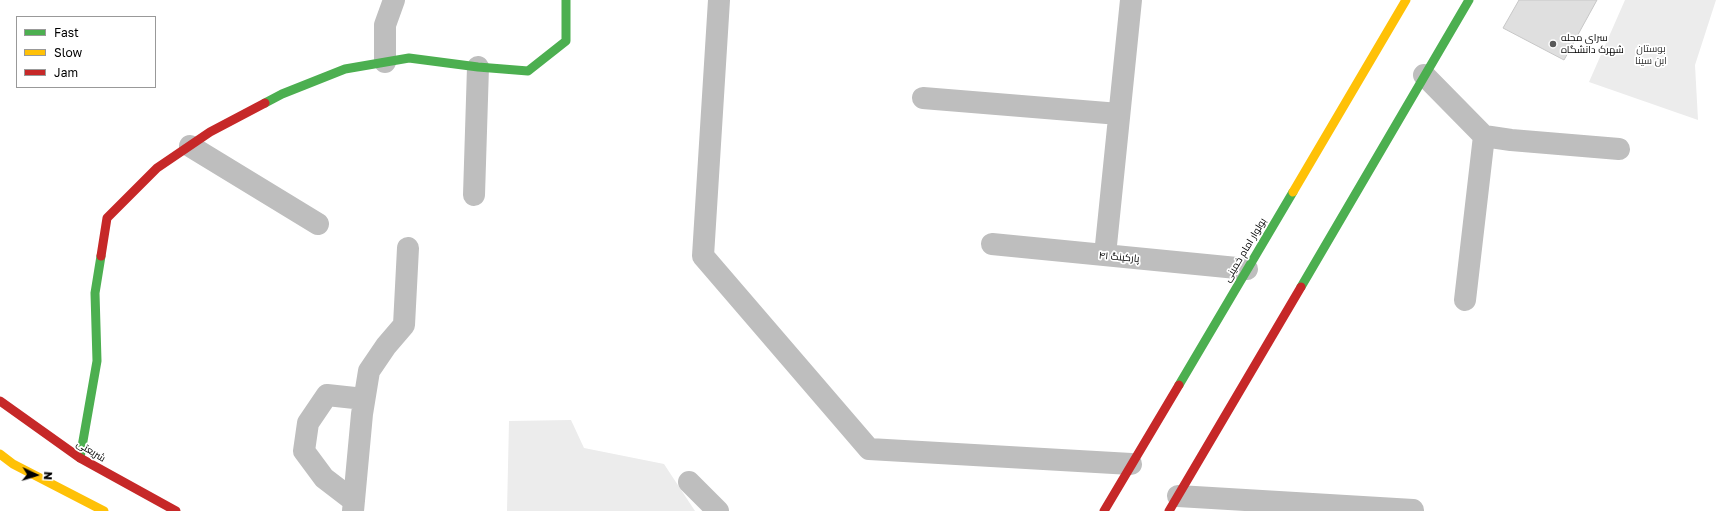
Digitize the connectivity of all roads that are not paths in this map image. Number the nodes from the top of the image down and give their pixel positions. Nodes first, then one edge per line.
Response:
1 (394, 0) edge
2 (566, 0) edge
3 (719, 0) edge
4 (1131, 0) edge
5 (1406, 0) edge
6 (1469, 0) edge
7 (385, 62) junction
8 (478, 67) junction
9 (1424, 75) junction
10 (923, 98) dead end
11 (1119, 114) junction
12 (1484, 136) junction
13 (190, 146) junction
14 (1619, 149) dead end
15 (474, 195) dead end
16 (318, 224) dead end
17 (992, 244) dead end
18 (408, 248) dead end
19 (1105, 255) junction
20 (1247, 269) junction
21 (1465, 300) dead end
22 (364, 399) junction
23 (0, 401) edge
24 (0, 454) edge
25 (80, 458) junction
26 (1132, 464) junction
27 (689, 482) dead end
28 (1173, 504) edge
29 (353, 506) edge
30 (1413, 510) dead end
31 (104, 511) edge
32 (176, 511) edge
33 (718, 511) edge
34 (1104, 511) edge

1 - 7 street
2 - 8 street
3 - 26 street
4 - 11 street
5 - 20 street, بولوار امام خمینی
6 - 9 street
7 - 8 street
7 - 13 street
8 - 15 street
9 - 12 street
9 - 28 street
10 - 11 street
11 - 19 street
12 - 14 street
12 - 21 street
13 - 16 street
13 - 25 street
17 - 19 street, پارکینگ ۴۱
18 - 22 street
19 - 20 street, پارکینگ ۴۱
20 - 26 street, بولوار امام خمینی
22 - 29 street
22 - 29 street
23 - 25 street, شریعتی
24 - 31 street
25 - 32 street, شریعتی
26 - 34 street, بولوار امام خمینی
27 - 33 street
28 - 30 street

